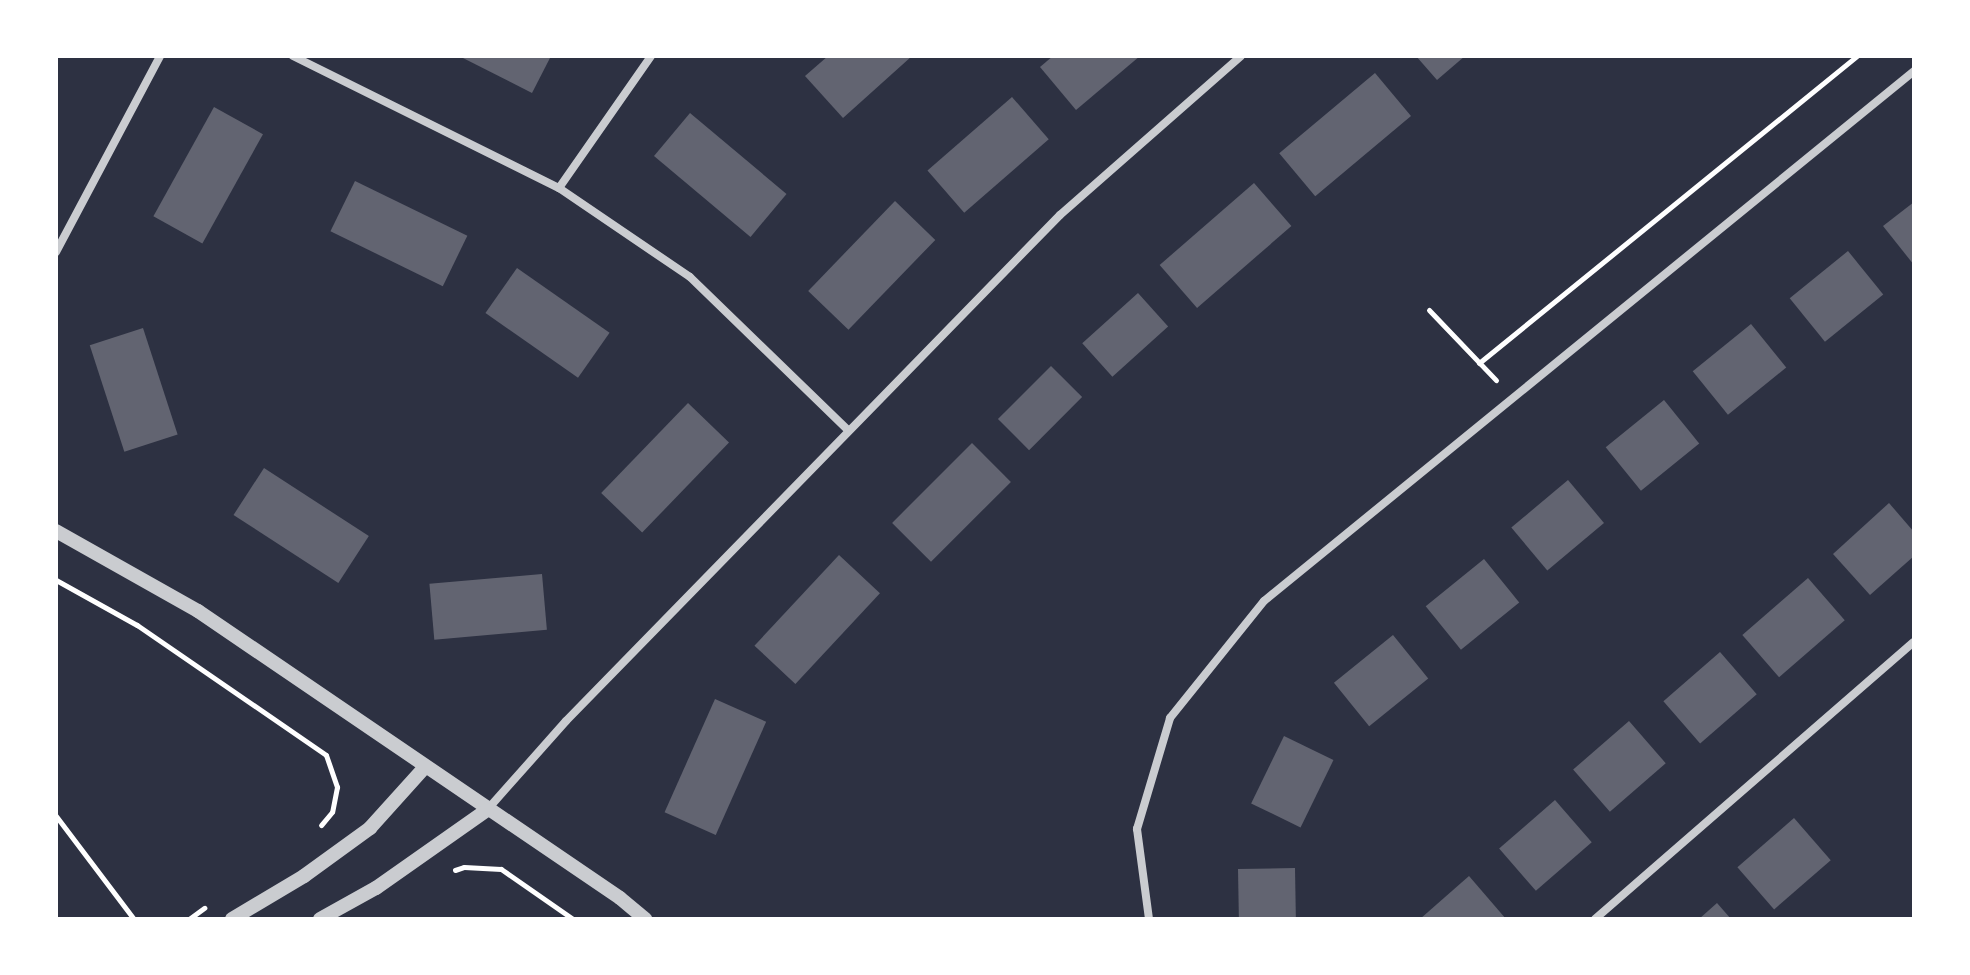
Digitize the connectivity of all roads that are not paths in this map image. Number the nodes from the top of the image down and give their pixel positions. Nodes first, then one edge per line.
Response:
1 (160, 56) edge
2 (293, 56) edge
3 (651, 56) edge
4 (1241, 56) edge
5 (1914, 71) edge
6 (559, 188) junction
7 (56, 252) edge
8 (848, 430) junction
9 (56, 531) edge
10 (1914, 642) edge
11 (425, 767) junction
12 (487, 810) junction
13 (232, 919) edge
14 (320, 919) edge
15 (645, 919) edge
16 (1149, 919) edge
17 (1595, 919) edge

1 - 7 street
2 - 6 street
3 - 6 street
4 - 8 street
5 - 16 street
6 - 8 street
8 - 12 street
9 - 11 street
10 - 17 street
11 - 12 street
11 - 13 street
12 - 14 street
12 - 15 street

